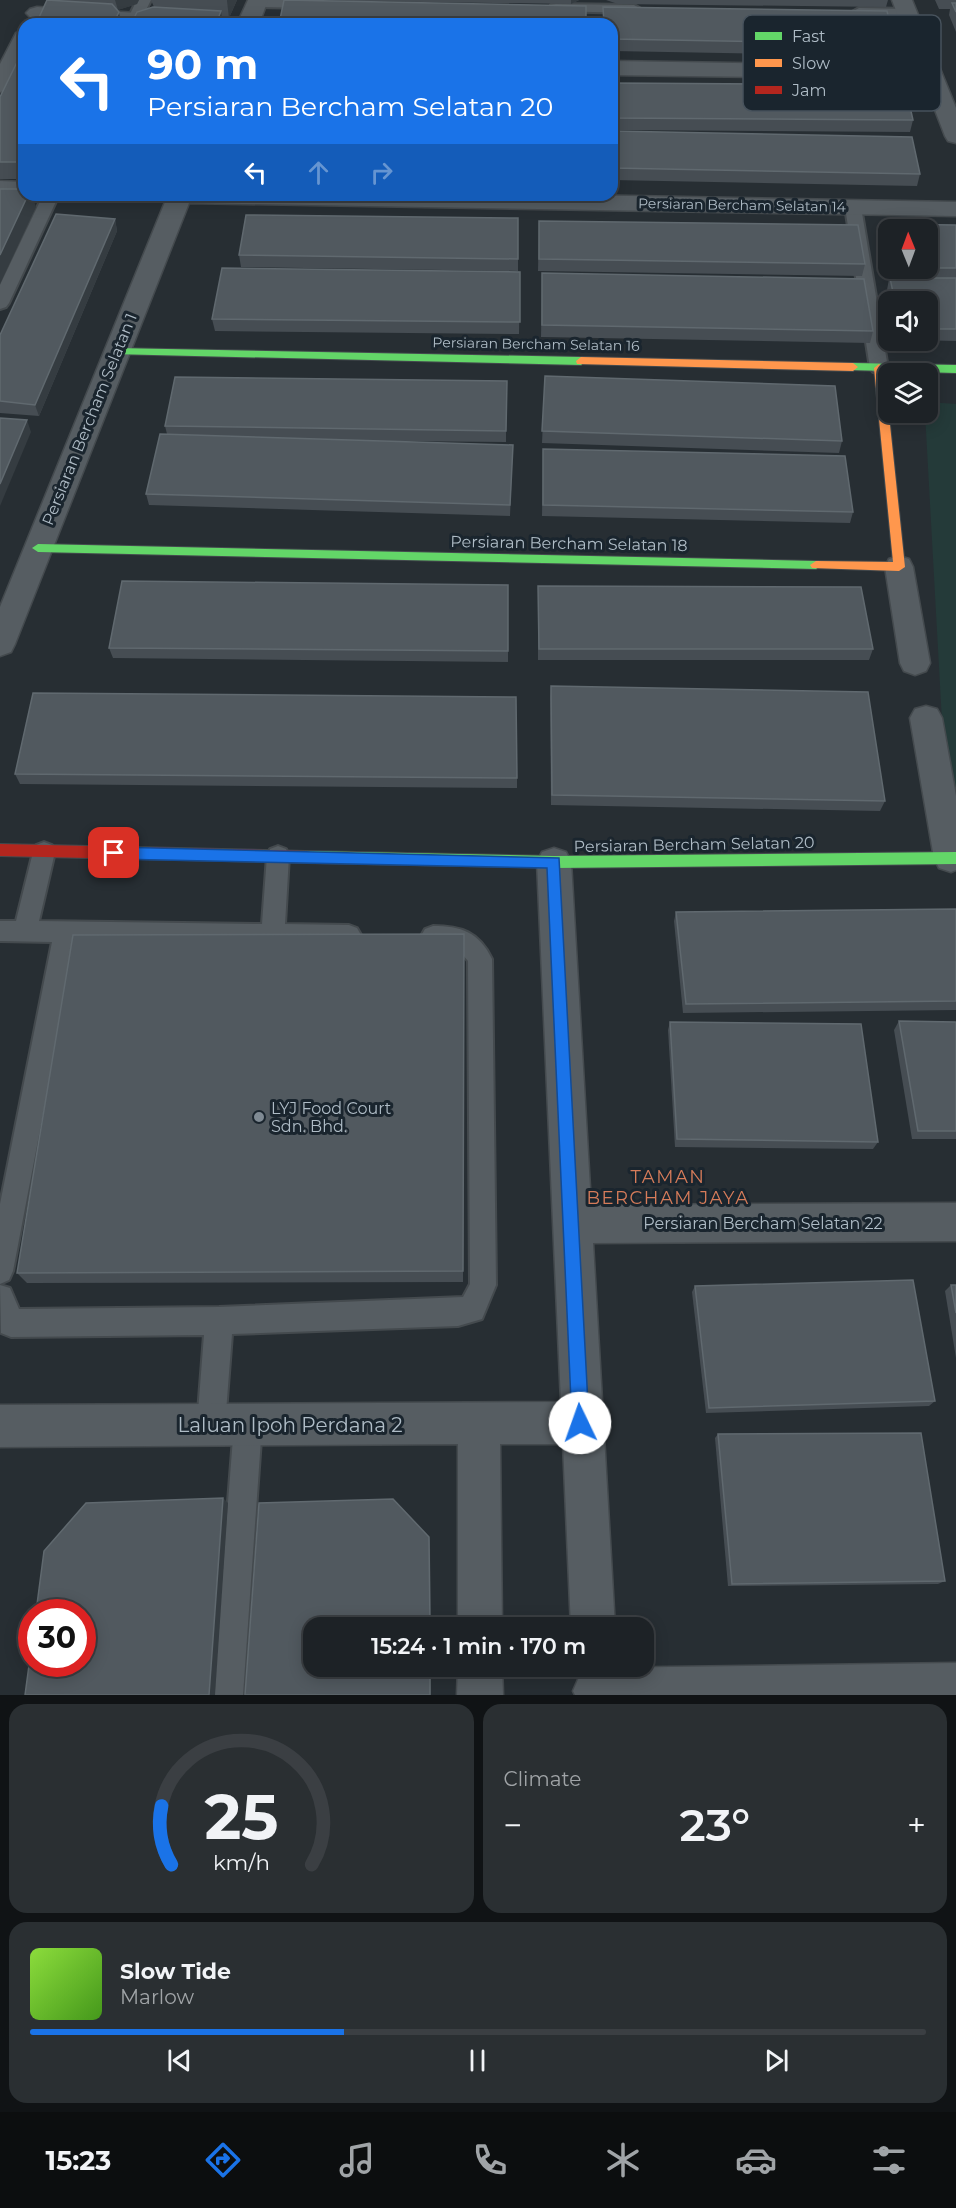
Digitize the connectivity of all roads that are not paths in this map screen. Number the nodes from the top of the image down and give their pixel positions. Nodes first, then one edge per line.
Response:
1 (258, 1) edge
2 (328, 4) edge
3 (904, 6) edge
4 (539, 8) edge
5 (645, 10) edge
6 (37, 12) edge
7 (848, 12) edge
8 (137, 14) edge
9 (171, 18) edge
10 (251, 18) edge
11 (18, 50) edge
12 (618, 68) edge
13 (743, 70) edge
14 (0, 85) edge
15 (941, 98) edge
16 (956, 136) edge
17 (0, 188) edge
18 (18, 189) edge
19 (48, 201) edge
20 (178, 201) edge
21 (516, 201) edge
22 (853, 207) junction
23 (956, 209) edge
24 (0, 303) edge
25 (116, 352) junction
26 (878, 363) edge
27 (878, 368) edge
28 (938, 369) edge
29 (956, 369) edge
30 (885, 423) edge
31 (38, 548) junction
32 (899, 567) junction
33 (0, 644) edge
34 (915, 663) dead end
35 (926, 718) dead end
36 (0, 850) edge
37 (44, 852) junction
38 (278, 856) junction
39 (954, 858) edge
40 (554, 862) junction
41 (0, 931) edge
42 (25, 932) junction
43 (66, 932) junction
44 (273, 934) junction
45 (368, 935) edge
46 (412, 936) edge
47 (956, 1222) edge
48 (571, 1224) junction
49 (0, 1271) edge
50 (0, 1298) edge
51 (219, 1321) junction
52 (580, 1423) junction
53 (479, 1424) junction
54 (230, 1425) junction
55 (0, 1426) edge
56 (480, 1617) edge
57 (591, 1617) edge
58 (480, 1677) edge
59 (596, 1684) edge
60 (956, 1685) edge
61 (228, 1695) edge
62 (480, 1695) edge

1 - 2 lane
1 - 10 street
3 - 7 lane
4 - 5 lane
6 - 8 street
8 - 9 street
11 - 14 street
12 - 13 street
15 - 16 street
17 - 18 street
19 - 24 lane
20 - 25 street, Persiaran Bercham Selatan 1
21 - 22 street, Persiaran Bercham Selatan 14
22 - 23 street, Persiaran Bercham Selatan 14
22 - 26 lane
25 - 27 street, Persiaran Bercham Selatan 16
25 - 31 street, Persiaran Bercham Selatan 1
28 - 29 street, Persiaran Bercham Selatan 16
30 - 32 street
31 - 32 street, Persiaran Bercham Selatan 18
31 - 33 street, Persiaran Bercham Selatan 1
32 - 34 street
35 - 39 street
36 - 37 street, Persiaran Bercham Selatan 20
37 - 38 street, Persiaran Bercham Selatan 20
37 - 42 lane
38 - 40 street, Persiaran Bercham Selatan 20
38 - 44 lane
39 - 40 street, Persiaran Bercham Selatan 20
40 - 48 street
41 - 42 lane
42 - 43 lane
43 - 44 lane
43 - 49 lane
44 - 45 lane
46 - 51 lane
47 - 48 street, Persiaran Bercham Selatan 22
48 - 52 street
50 - 51 lane
51 - 54 lane
52 - 53 street, Laluan Ipoh Perdana 2
52 - 57 street
53 - 54 street, Laluan Ipoh Perdana 2
53 - 56 street
54 - 55 street, Laluan Ipoh Perdana 2
54 - 61 lane
58 - 62 street
59 - 60 street

